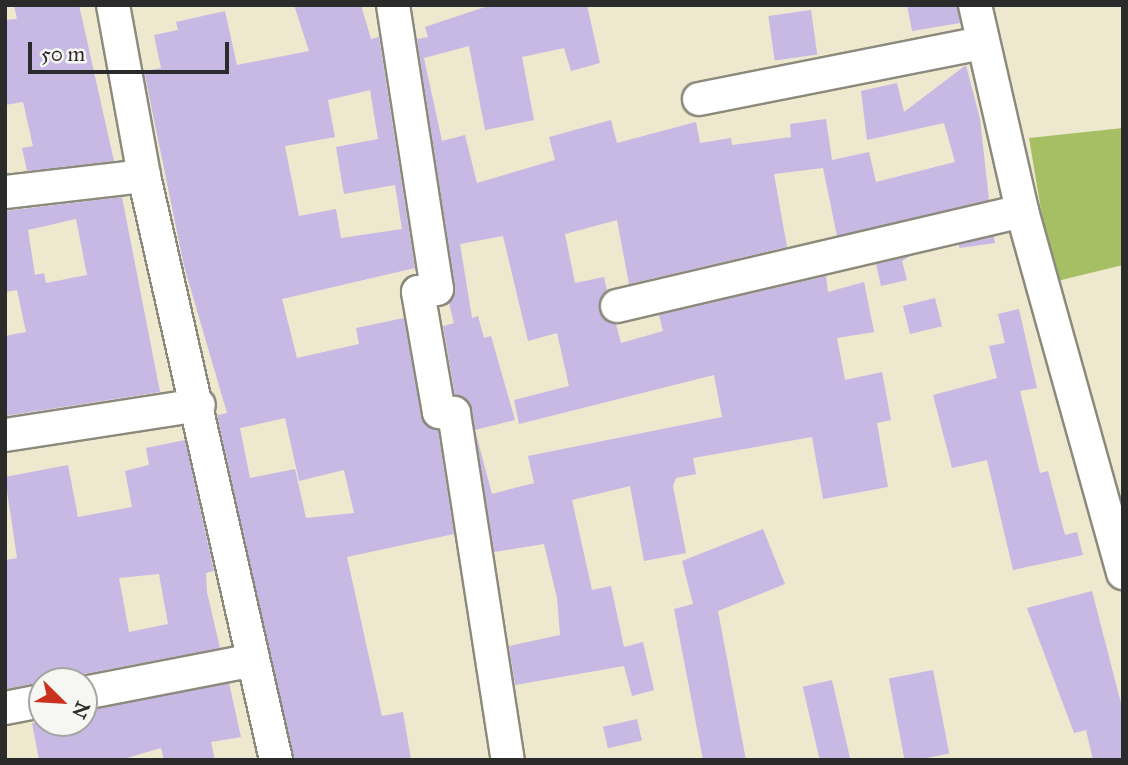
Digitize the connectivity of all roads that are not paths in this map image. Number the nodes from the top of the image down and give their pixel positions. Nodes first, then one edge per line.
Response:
1 (113, 5) edge
2 (393, 5) edge
3 (975, 5) edge
4 (983, 43) junction
5 (698, 99) dead end
6 (144, 176) junction
7 (5, 192) edge
8 (1022, 211) junction
9 (617, 306) dead end
10 (199, 405) junction
11 (5, 435) edge
12 (1123, 573) edge
13 (253, 660) junction
14 (98, 690) edge
15 (28, 704) edge
16 (5, 708) edge
17 (276, 760) edge
18 (508, 760) edge

1 - 6 street
2 - 18 street
3 - 4 street
4 - 5 street
4 - 8 street
6 - 7 street
6 - 10 street
8 - 9 street
8 - 12 street
10 - 11 street
10 - 13 street
13 - 14 street
13 - 17 street
15 - 16 street

